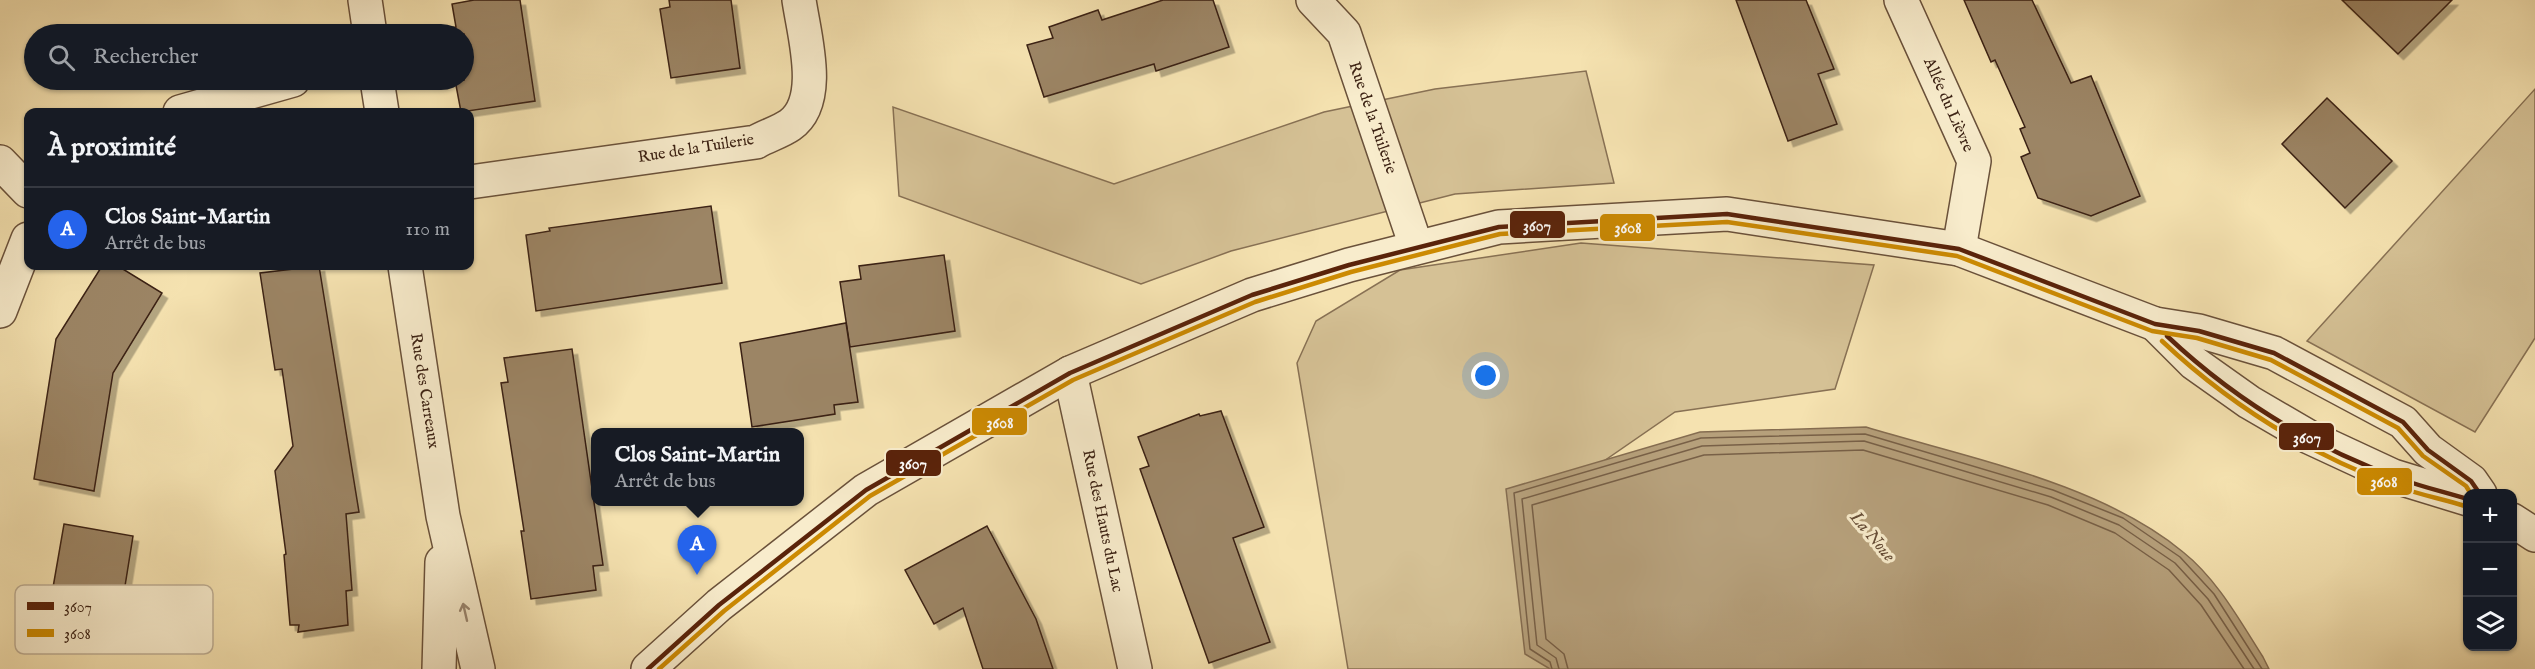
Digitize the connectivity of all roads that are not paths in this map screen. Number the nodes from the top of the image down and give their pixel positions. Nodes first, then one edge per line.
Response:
1 (365, 0) edge
2 (799, 0) edge
3 (1313, 0) edge
4 (1901, 0) edge
5 (369, 24) edge
6 (258, 90) edge
7 (379, 90) edge
8 (194, 108) edge
9 (381, 108) edge
10 (0, 162) edge
11 (474, 181) edge
12 (24, 187) edge
13 (1416, 246) junction
14 (24, 249) edge
15 (1959, 249) junction
16 (406, 270) edge
17 (0, 311) edge
18 (2155, 324) junction
19 (1070, 373) junction
20 (2476, 489) edge
21 (2463, 498) edge
22 (443, 516) junction
23 (2517, 523) edge
24 (2535, 535) edge
25 (439, 669) edge
26 (478, 669) edge
27 (648, 669) edge
28 (1135, 669) edge

1 - 5 street
2 - 11 street, Rue de la Tuilerie
3 - 13 street, Rue de la Tuilerie
4 - 15 street, Allée du Lièvre
6 - 8 street
7 - 9 street
10 - 12 street
13 - 15 street
13 - 19 street
14 - 17 street
15 - 18 street
16 - 22 street, Rue des Carreaux
18 - 20 street
18 - 21 street
19 - 27 street
19 - 28 street, Rue des Hauts du Lac
22 - 25 street, Rue des Carreaux
26 -> 22 street, Rue des Carreaux
23 - 24 street

